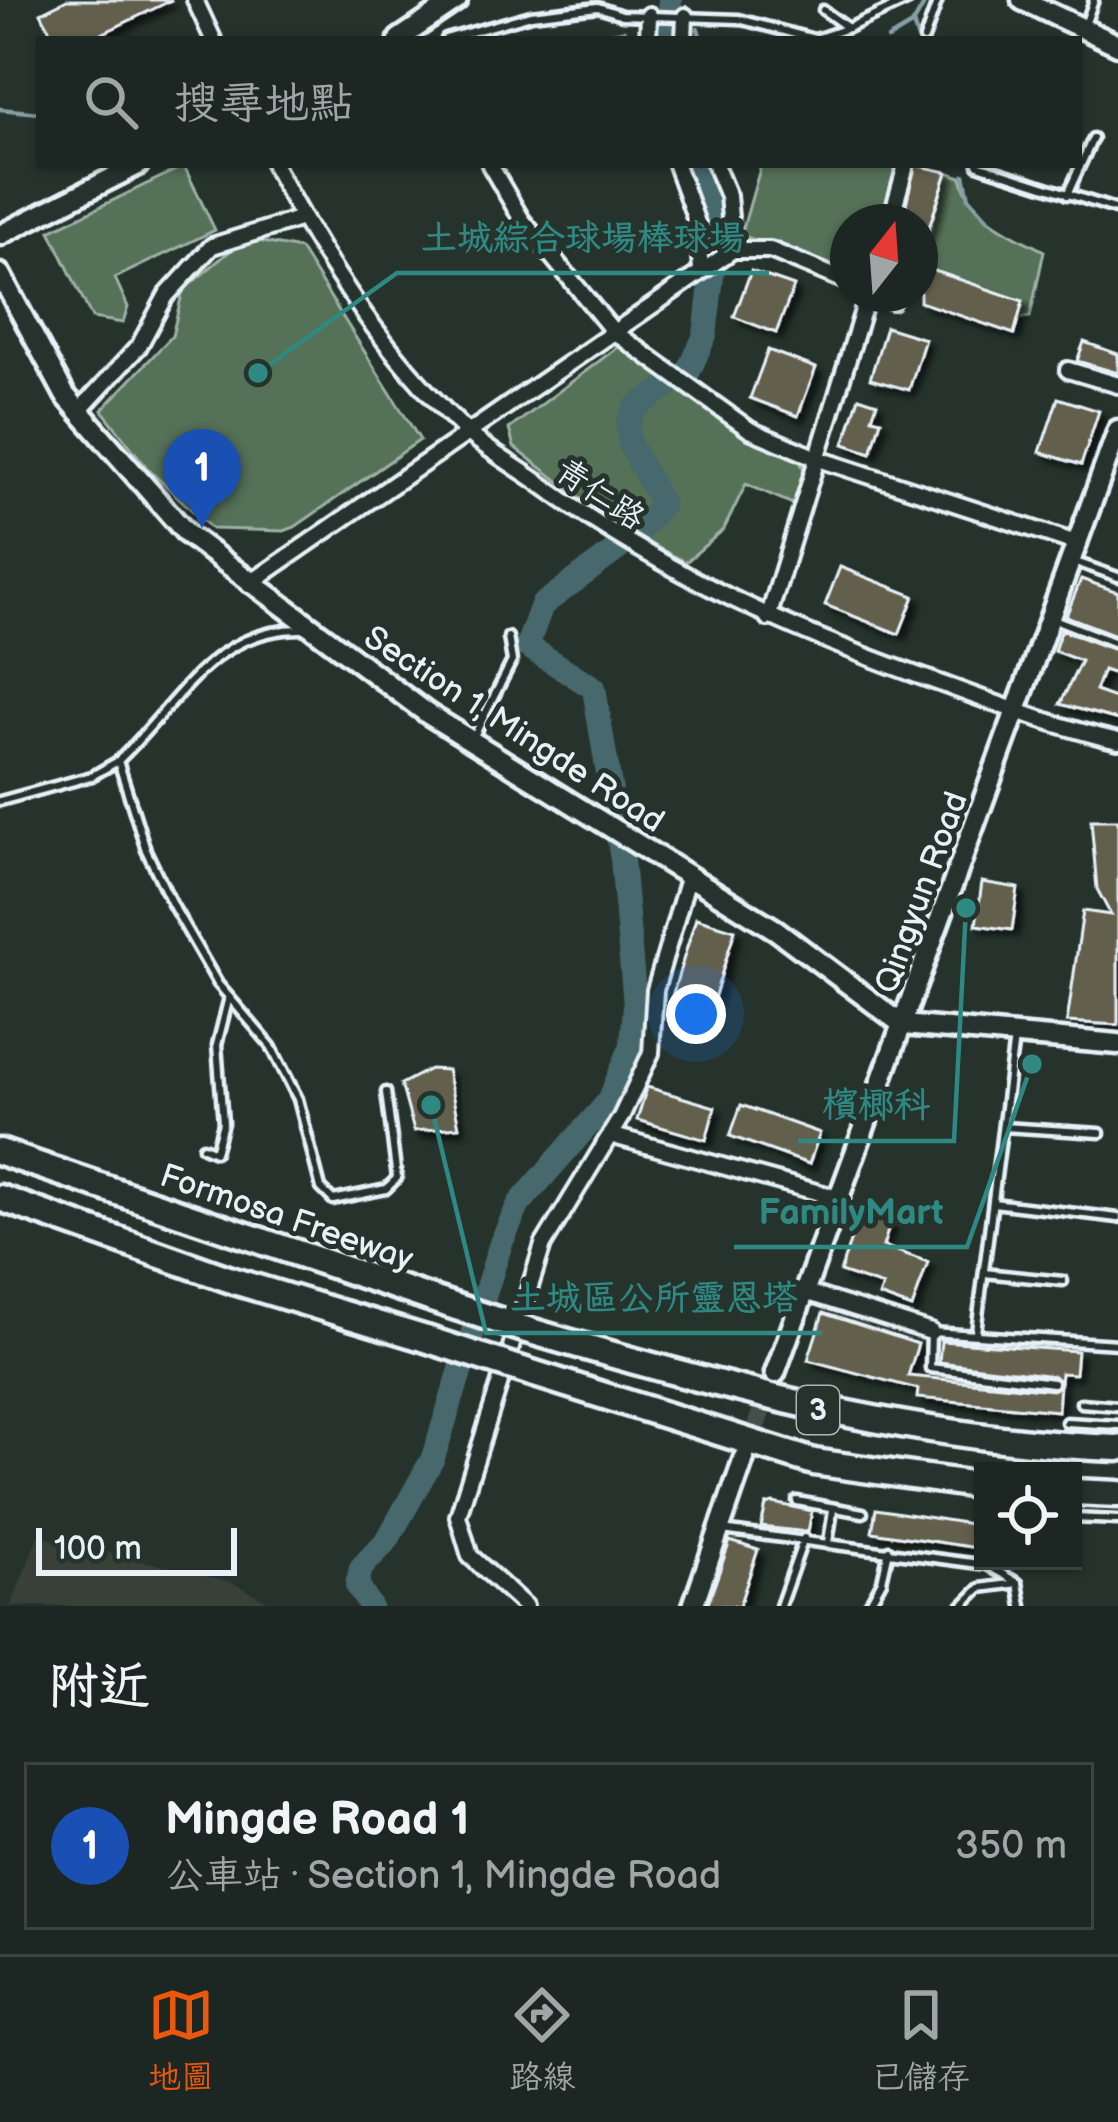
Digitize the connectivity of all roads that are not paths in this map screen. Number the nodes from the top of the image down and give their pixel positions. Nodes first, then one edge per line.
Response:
1 (195, 0) edge
2 (457, 0) edge
3 (909, 0) edge
4 (938, 0) edge
5 (1022, 0) edge
6 (1094, 0) edge
7 (649, 8) edge
8 (823, 10) dead end
9 (685, 16) junction
10 (848, 28) junction
11 (1084, 28) junction
12 (423, 32) edge
13 (212, 36) edge
14 (459, 36) edge
15 (684, 36) edge
16 (803, 36) edge
17 (823, 36) edge
18 (925, 36) edge
19 (1118, 45) edge
20 (1093, 138) dead end
21 (1082, 162) edge
22 (132, 168) edge
23 (276, 168) edge
24 (492, 168) edge
25 (677, 168) edge
26 (716, 168) edge
27 (906, 168) edge
28 (988, 168) edge
29 (1021, 168) edge
30 (1079, 168) edge
31 (1017, 177) junction
32 (1067, 195) junction
33 (895, 204) edge
34 (1118, 210) edge
35 (302, 218) junction
36 (0, 235) edge
37 (733, 250) junction
38 (702, 269) junction
39 (0, 274) edge
40 (830, 275) edge
41 (865, 312) edge
42 (613, 331) junction
43 (1068, 370) dead end
44 (1118, 385) edge
45 (78, 412) junction
46 (1118, 430) edge
47 (466, 431) junction
48 (819, 459) junction
49 (1113, 462) edge
50 (1076, 552) junction
51 (1118, 577) edge
52 (249, 584) junction
53 (768, 618) junction
54 (1052, 618) junction
55 (308, 629) junction
56 (508, 637) dead end
57 (1118, 644) edge
58 (1018, 712) junction
59 (1118, 741) edge
60 (471, 742) junction
61 (118, 760) junction
62 (0, 802) edge
63 (689, 874) junction
64 (229, 996) junction
65 (903, 1025) junction
66 (1014, 1038) junction
67 (1118, 1044) edge
68 (386, 1092) dead end
69 (1003, 1127) junction
70 (1100, 1133) dead end
71 (610, 1135) junction
72 (203, 1147) dead end
73 (0, 1152) edge
74 (0, 1198) edge
75 (838, 1198) junction
76 (993, 1203) junction
77 (1118, 1218) edge
78 (984, 1273) junction
79 (1063, 1281) dead end
80 (805, 1292) junction
81 (931, 1332) junction
82 (976, 1334) junction
83 (1118, 1344) edge
84 (775, 1373) tunnel mouth
85 (1053, 1383) dead end
86 (1081, 1403) dead end
87 (1118, 1406) edge
88 (1066, 1423) dead end
89 (1118, 1425) edge
90 (1118, 1448) edge
91 (744, 1458) tunnel mouth
92 (974, 1485) edge
93 (1082, 1492) edge
94 (1118, 1494) edge
95 (797, 1502) dead end
96 (833, 1508) junction
97 (863, 1514) dead end
98 (1082, 1518) edge
99 (1118, 1520) edge
100 (718, 1530) junction
101 (804, 1538) junction
102 (828, 1542) junction
103 (889, 1550) junction
104 (974, 1561) edge
105 (999, 1570) edge
106 (1018, 1583) junction
107 (870, 1605) edge
108 (525, 1606) edge
109 (693, 1606) edge
110 (780, 1606) edge
111 (962, 1606) edge
112 (1022, 1606) edge

1 - 13 street
2 - 12 street
3 - 10 lane
4 - 18 lane
5 - 11 street
6 - 11 lane
7 - 9 lane
7 - 14 lane
8 - 10 lane
9 - 15 street
9 - 16 lane
10 - 17 lane
11 - 19 street
20 - 21 lane
22 - 36 street
23 - 35 street, 青仁路
24 - 42 street
25 - 38 street
26 - 37 street
27 - 33 street
28 - 31 lane
29 - 31 lane
30 - 32 lane
31 - 32 lane
32 - 34 lane
35 - 45 street
35 - 47 street, 青仁路
37 - 38 street
37 - 40 street
38 - 42 street
39 - 45 street, Section 1, Mingde Road
41 - 48 street
42 - 47 street
42 - 48 street
43 - 44 street
45 - 52 street, Section 1, Mingde Road
46 - 49 street, Qingyun Road
47 - 52 street
47 - 53 street, 青仁路
48 - 50 street
48 - 53 street
49 - 50 street, Qingyun Road
50 - 51 lane
50 - 54 street, Qingyun Road
52 - 55 street, Section 1, Mingde Road
53 - 58 street, 青仁路
54 - 57 lane
54 - 58 street, Qingyun Road
55 - 60 street, Section 1, Mingde Road
55 - 61 lane
56 - 60 lane
58 - 59 street, 青仁路
58 - 65 street, Qingyun Road
60 - 63 street, Section 1, Mingde Road
61 - 62 lane
61 - 64 lane
63 - 65 street, Section 1, Mingde Road
63 - 71 street
64 - 68 lane
64 - 72 lane
65 - 66 street
65 - 75 street, Qingyun Road
66 - 67 street
66 - 69 lane
69 - 70 lane
69 - 76 lane
71 - 75 street
71 - 108 street
73 - 90 highway, Formosa Freeway / 3, bridge
74 - 92 highway, 3, bridge
75 - 80 street, Qingyun Road
76 - 77 lane
76 - 78 lane
78 - 79 lane
78 - 82 lane
80 - 81 street
80 - 84 street, Qingyun Road
81 - 82 lane
81 - 85 lane
82 - 83 lane
86 - 87 lane
88 - 89 lane
91 - 100 street
93 - 94 highway
95 - 96 lane
96 - 97 lane
96 - 102 lane
98 - 99 lane
100 - 101 lane
100 - 109 street
101 - 102 lane
101 - 110 lane
102 - 103 lane
103 - 104 lane
103 - 107 lane
105 - 106 lane
106 - 111 lane
106 - 112 lane

